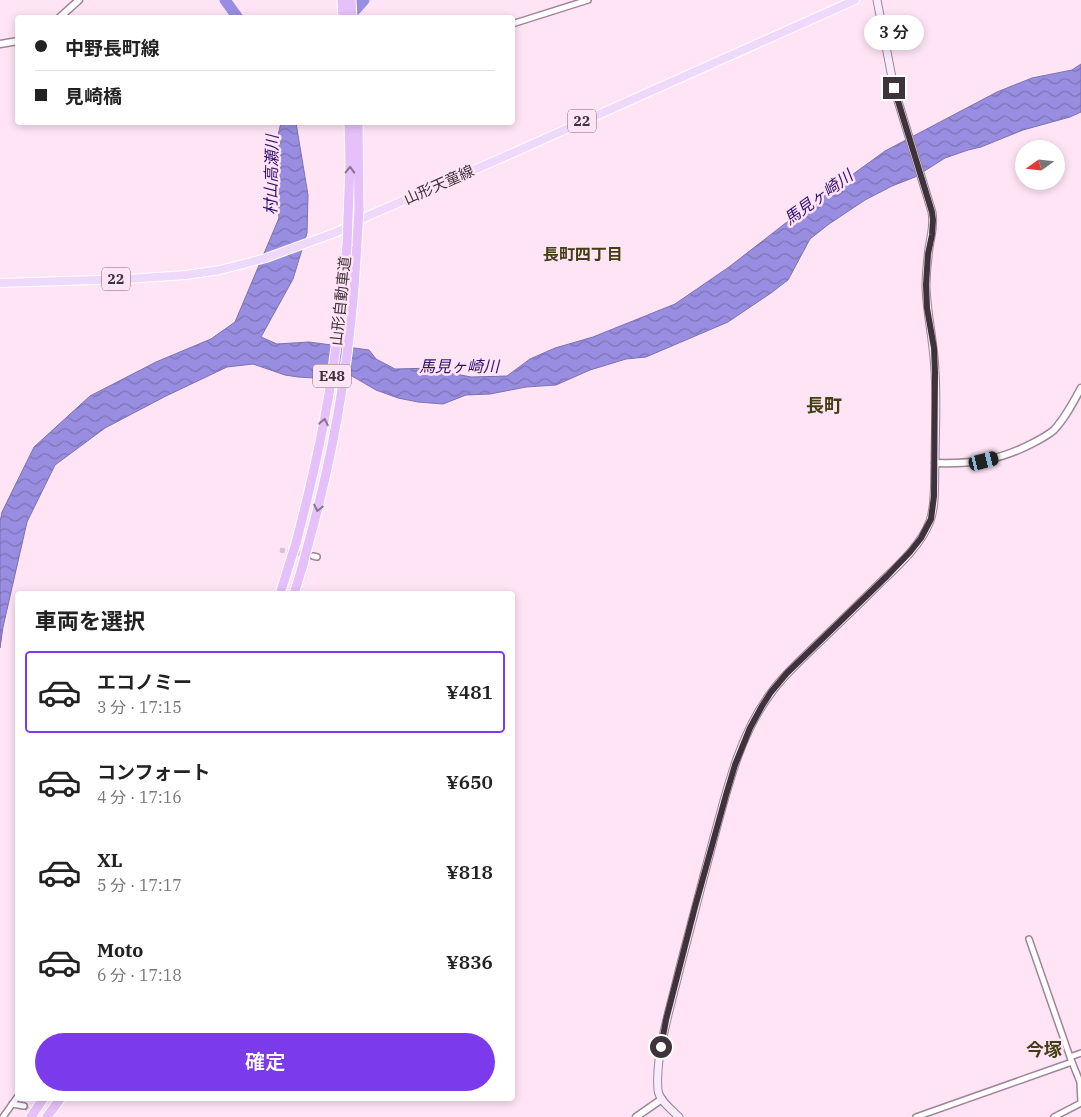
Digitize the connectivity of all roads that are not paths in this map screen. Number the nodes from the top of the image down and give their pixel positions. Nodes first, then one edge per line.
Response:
1 (79, 0) edge
2 (342, 0) edge
3 (351, 0) edge
4 (588, 0) edge
5 (854, 0) edge
6 (877, 0) edge
7 (62, 15) edge
8 (343, 15) edge
9 (352, 15) edge
10 (515, 23) edge
11 (15, 42) edge
12 (0, 44) edge
13 (349, 125) edge
14 (358, 125) edge
15 (0, 283) edge
16 (1081, 388) edge
17 (935, 463) junction
18 (281, 591) edge
19 (295, 591) edge
20 (1029, 938) dead end
21 (1081, 1054) edge
22 (1071, 1060) junction
23 (662, 1099) junction
24 (15, 1100) edge
25 (42, 1101) edge
26 (59, 1101) edge
27 (12, 1104) junction
28 (24, 1106) tunnel mouth
29 (3, 1117) edge
30 (31, 1117) edge
31 (47, 1117) edge
32 (636, 1117) edge
33 (678, 1117) edge
34 (916, 1117) edge
35 (1054, 1117) edge

1 - 7 street
2 - 8 highway
3 - 9 highway
4 - 10 street
5 - 15 main road, 山形天童線 / 22
6 - 17 main road
11 - 12 street
18 -> 13 highway, 山形自動車道 / E48, bridge
14 -> 19 highway, 山形自動車道 / E48, bridge
16 - 17 street
17 - 23 main road
20 - 22 street
21 - 22 street
22 - 34 street
22 - 35 street
23 - 32 street
23 - 33 main road
24 - 27 street
25 - 30 highway
26 - 31 highway
27 - 28 street
27 - 29 street

